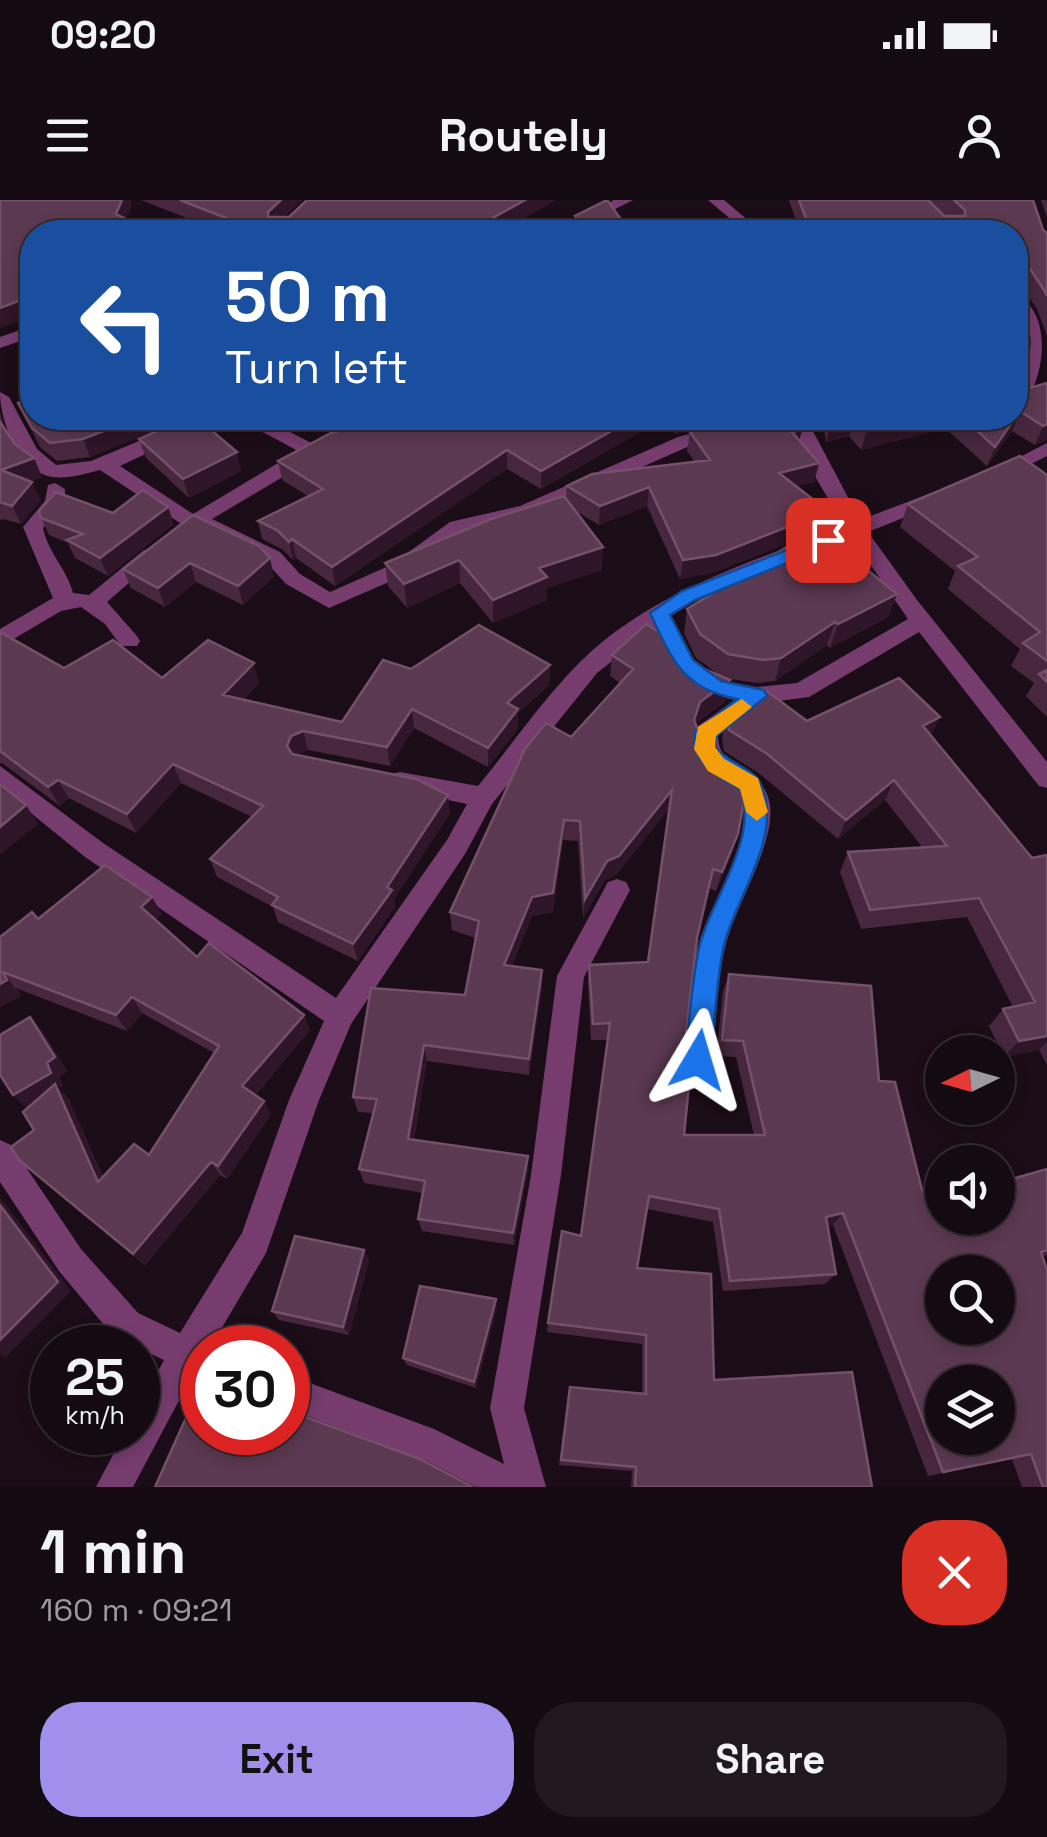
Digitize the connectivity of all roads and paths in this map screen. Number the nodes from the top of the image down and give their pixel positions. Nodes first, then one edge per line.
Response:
1 (626, 200) edge
2 (715, 200) edge
3 (584, 220) edge
4 (740, 220) edge
5 (1032, 318) edge
6 (1028, 382) edge
7 (0, 398) edge
8 (179, 430) edge
9 (272, 430) edge
10 (723, 430) edge
11 (802, 430) edge
12 (335, 438) edge
13 (1047, 449) edge
14 (312, 452) junction
15 (121, 455) junction
16 (54, 474) junction
17 (193, 523) junction
18 (858, 529) junction
19 (63, 598) junction
20 (94, 602) junction
21 (660, 613) junction
22 (922, 620) junction
23 (0, 639) edge
24 (129, 640) dead end
25 (757, 696) junction
26 (0, 775) edge
27 (386, 778) edge
28 (1047, 780) edge
29 (484, 796) junction
30 (617, 890) dead end
31 (340, 1016) junction
32 (698, 1060) dead end
33 (0, 1156) edge
34 (211, 1325) edge
35 (180, 1350) edge
36 (180, 1380) edge
37 (310, 1400) edge
38 (114, 1487) edge
39 (512, 1487) edge
40 (528, 1487) edge

1 - 3 street
2 - 4 street
5 - 6 street
7 - 16 street
8 - 15 street
9 - 14 street
10 - 17 street
11 - 18 street
12 - 14 street
13 - 18 street
14 - 17 street
15 - 16 street
15 - 17 street
16 - 19 street
17 - 20 street
18 - 21 street
18 - 22 street
19 - 20 street
19 - 23 street
20 - 24 street
21 - 25 street
21 - 29 street
22 - 25 street
22 - 28 street
25 - 32 street
26 - 31 street
27 - 29 street
29 - 31 street
30 - 40 street
31 - 34 street
33 - 35 street
36 - 38 street
37 - 39 street

